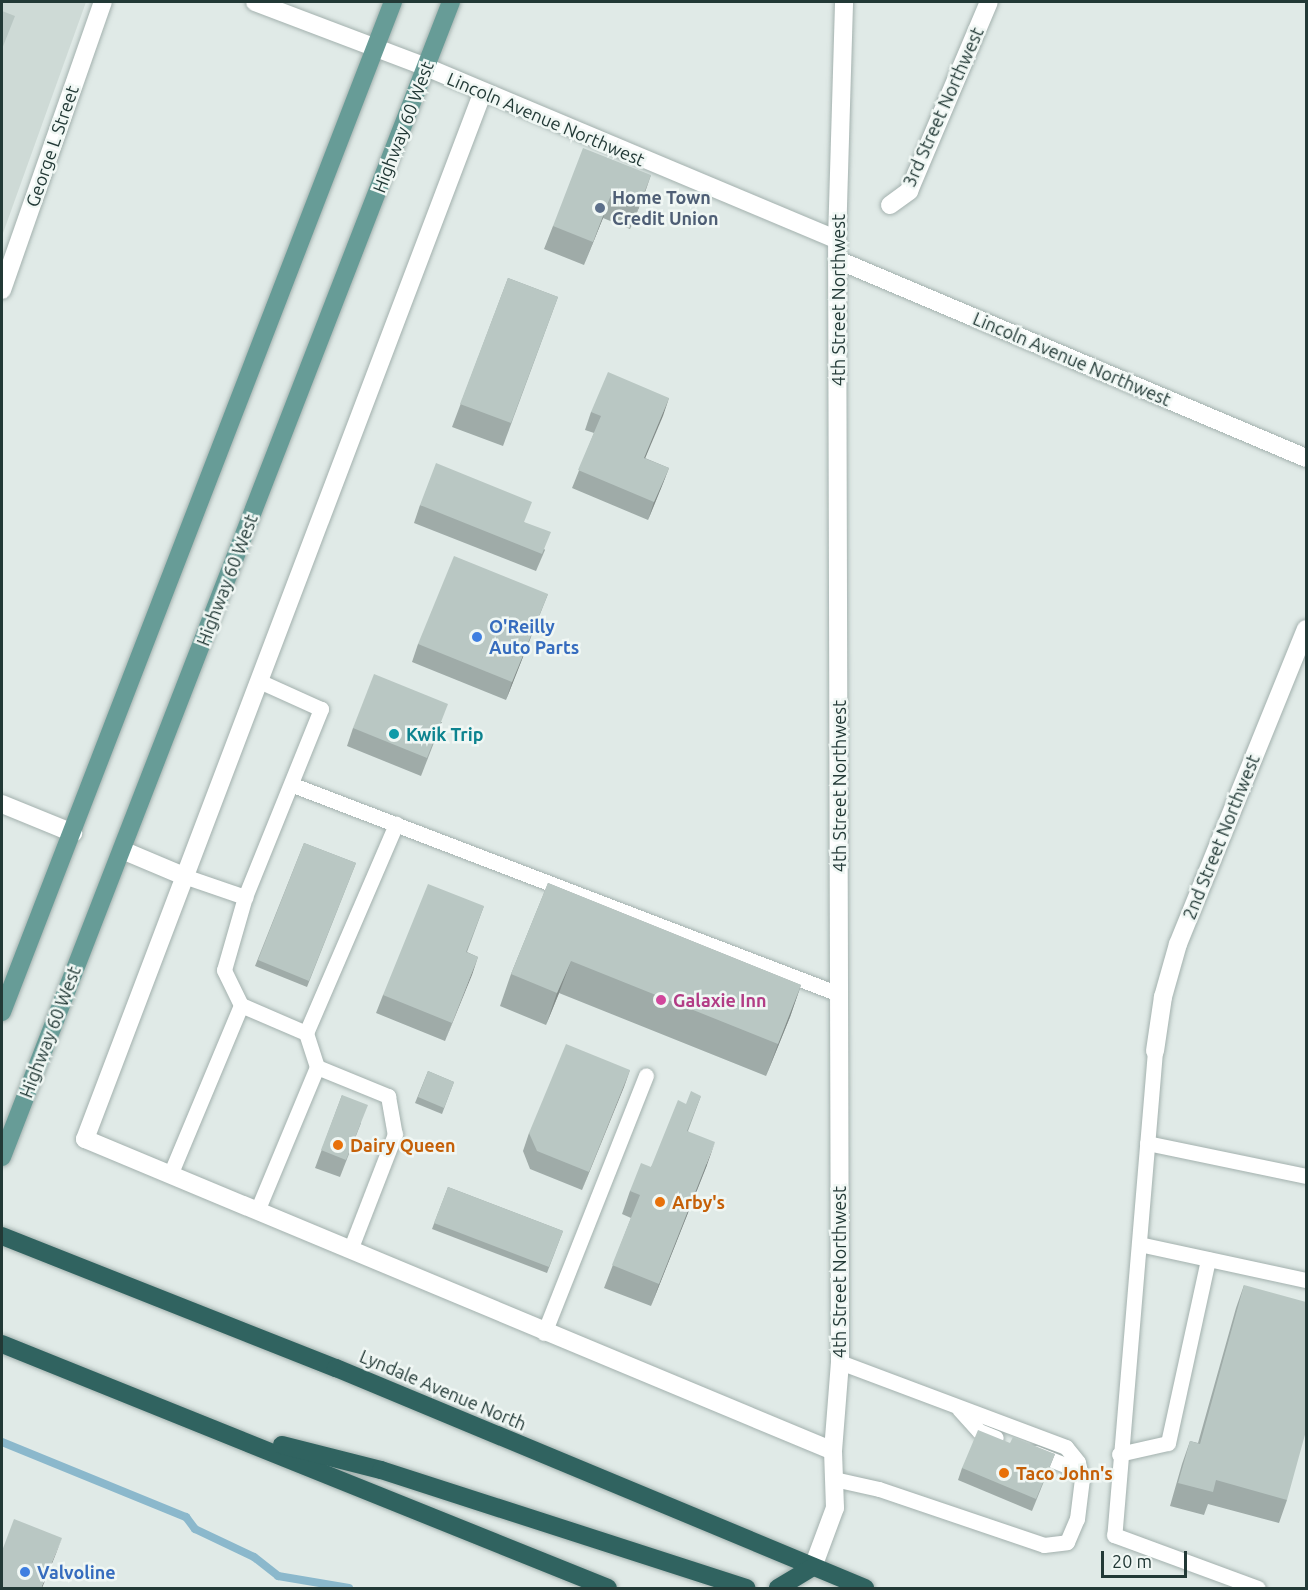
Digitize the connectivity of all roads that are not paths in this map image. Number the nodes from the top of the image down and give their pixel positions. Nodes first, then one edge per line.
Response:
1 (104, 2) edge
2 (259, 2) edge
3 (393, 2) edge
4 (451, 2) edge
5 (844, 2) edge
6 (989, 2) edge
7 (375, 49) junction
8 (426, 67) junction
9 (482, 94) junction
10 (890, 205) dead end
11 (837, 240) junction
12 (838, 260) junction
13 (2, 290) edge
14 (1306, 458) edge
15 (1306, 629) edge
16 (259, 681) junction
17 (293, 785) junction
18 (2, 804) edge
19 (396, 824) junction
20 (73, 833) junction
21 (122, 850) junction
22 (184, 876) junction
23 (244, 897) junction
24 (839, 994) junction
25 (241, 1005) junction
26 (2, 1011) edge
27 (306, 1033) junction
28 (1155, 1051) joint
29 (317, 1067) junction
30 (646, 1076) dead end
31 (1147, 1143) junction
32 (2, 1157) edge
33 (170, 1175) junction
34 (1306, 1176) edge
35 (257, 1211) junction
36 (2, 1236) edge
37 (1139, 1244) junction
38 (350, 1250) junction
39 (1208, 1259) junction
40 (1306, 1280) edge
41 (544, 1333) junction
42 (2, 1344) edge
43 (840, 1362) junction
44 (213, 1428) junction
45 (833, 1451) junction
46 (1119, 1454) junction
47 (834, 1479) junction
48 (813, 1567) junction
49 (608, 1588) edge
50 (746, 1588) edge
51 (778, 1588) edge
52 (865, 1588) edge
53 (1257, 1588) edge

1 - 13 street, George L Street
2 - 7 street, Lincoln Avenue Northwest
3 - 7 main road
4 - 8 main road, Highway 60 West
5 - 11 street, 4th Street Northwest
6 - 10 street, 3rd Street Northwest
7 - 8 street, Lincoln Avenue Northwest
7 - 20 main road
8 - 9 street, Lincoln Avenue Northwest
8 - 21 main road, Highway 60 West
9 - 11 street, Lincoln Avenue Northwest
9 - 16 street
11 - 12 street, 4th Street Northwest
12 - 14 street, Lincoln Avenue Northwest
12 - 24 street, 4th Street Northwest
15 - 28 street, 2nd Street Northwest
16 - 17 lane
16 - 22 street
17 - 19 lane
17 - 23 lane
18 - 20 street
19 - 24 lane
19 - 27 lane
20 - 26 main road
21 - 22 street
21 - 32 main road, Highway 60 West
22 - 23 lane
22 - 33 street
23 - 25 lane
24 - 43 street, 4th Street Northwest
25 - 27 lane
25 - 33 lane
27 - 29 lane
28 - 31 lane
29 - 35 lane
29 - 38 lane
30 - 41 lane
31 - 34 lane
31 - 37 lane
33 - 35 street
35 - 38 street
36 - 48 highway, Lyndale Avenue North
37 - 39 lane
37 - 46 lane
38 - 41 street
39 - 40 lane
39 - 46 lane
41 - 45 street
42 - 44 highway
43 - 45 street, 4th Street Northwest
43 - 47 lane
44 - 49 highway
44 - 50 highway
45 - 47 street, 4th Street Northwest
46 - 53 lane
47 - 48 street, 4th Street Northwest
48 - 51 highway
48 - 52 highway, Lyndale Avenue North

